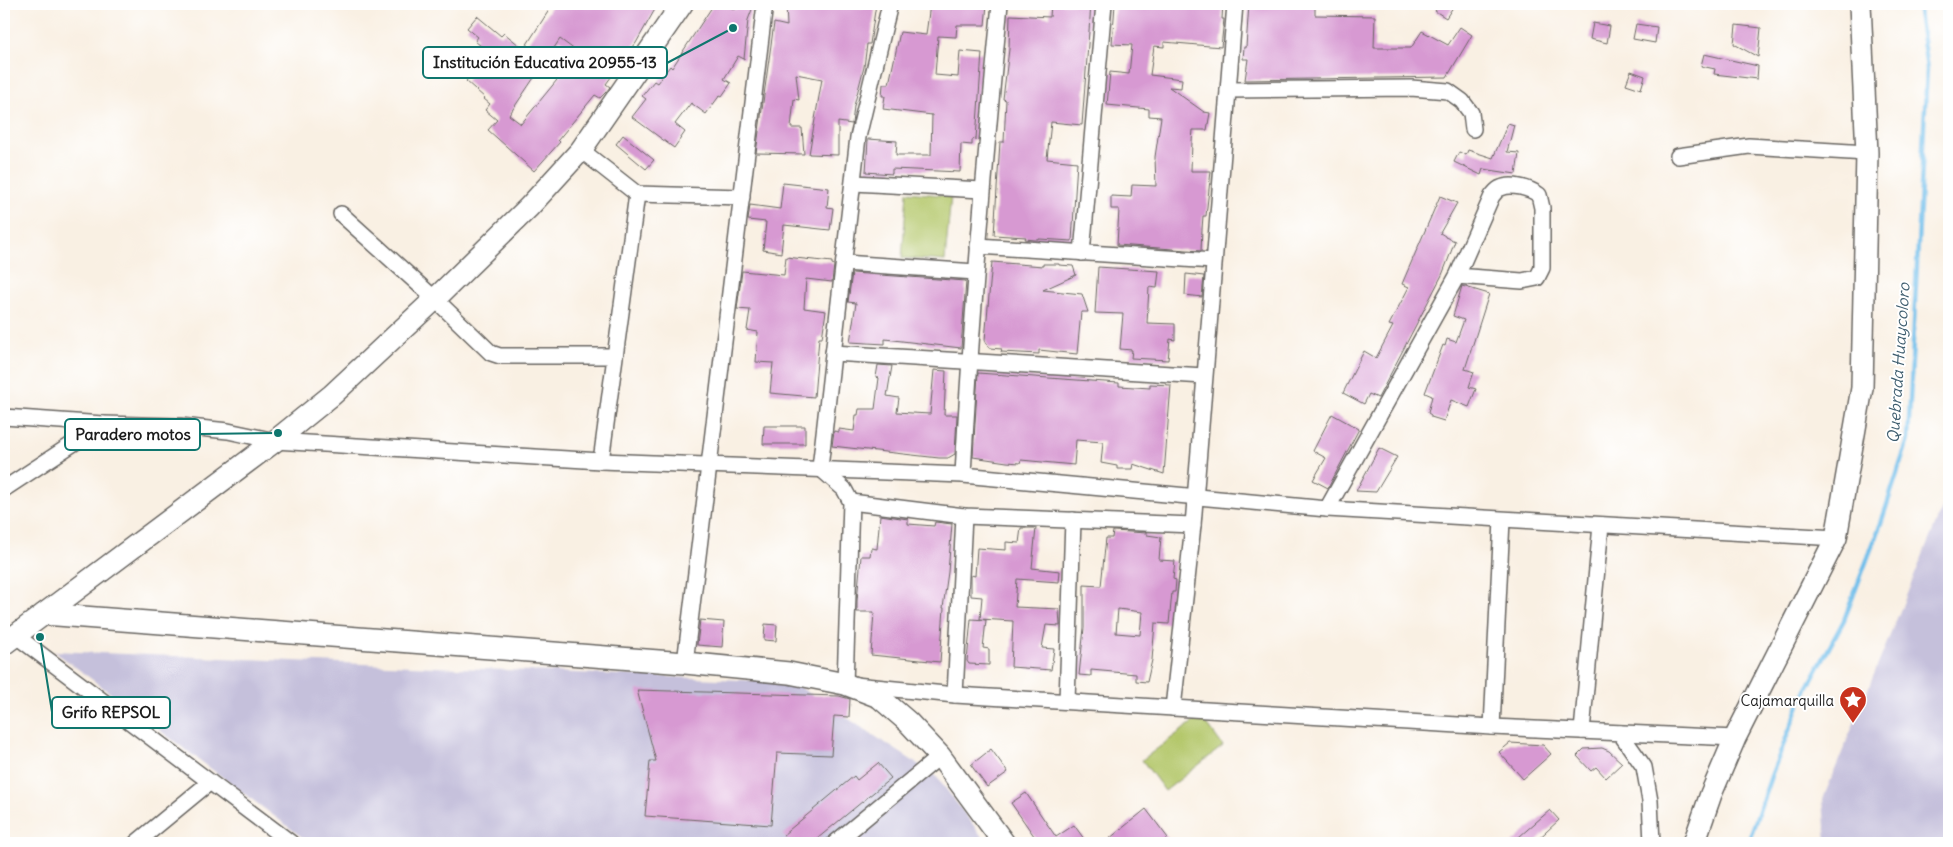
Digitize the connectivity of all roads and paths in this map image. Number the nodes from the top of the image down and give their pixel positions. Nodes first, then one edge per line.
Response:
1 (682, 4) edge
2 (765, 4) edge
3 (890, 4) edge
4 (1000, 4) edge
5 (1104, 4) edge
6 (1235, 4) edge
7 (1860, 4) edge
8 (1228, 90) junction
9 (1473, 129) dead end
10 (581, 150) junction
11 (1867, 153) junction
12 (1678, 156) dead end
13 (854, 183) junction
14 (982, 190) junction
15 (637, 194) junction
16 (742, 197) junction
17 (341, 214) dead end
18 (978, 246) junction
19 (1082, 253) junction
20 (1214, 261) junction
21 (844, 263) junction
22 (976, 272) junction
23 (1457, 276) junction
24 (435, 299) junction
25 (833, 353) junction
26 (614, 356) junction
27 (968, 361) junction
28 (1204, 376) junction
29 (4, 417) edge
30 (103, 424) junction
31 (275, 441) junction
32 (601, 461) junction
33 (709, 464) junction
34 (820, 468) junction
35 (962, 474) junction
36 (4, 489) edge
37 (1194, 497) junction
38 (851, 502) junction
39 (1327, 509) junction
40 (964, 516) junction
41 (1073, 520) junction
42 (1502, 520) junction
43 (1193, 525) junction
44 (1601, 525) junction
45 (1836, 538) junction
46 (44, 614) junction
47 (7, 638) edge
48 (685, 663) junction
49 (844, 684) junction
50 (955, 695) junction
51 (1067, 701) junction
52 (1173, 708) junction
53 (1492, 727) junction
54 (1582, 731) junction
55 (1620, 733) junction
56 (1735, 738) junction
57 (940, 756) junction
58 (210, 782) junction
59 (136, 843) edge
60 (291, 843) edge
61 (835, 843) edge
62 (1004, 843) edge
63 (1652, 843) edge
64 (1694, 843) edge

1 - 10 street
2 - 16 street
3 - 13 street
4 - 14 street
5 - 19 street
6 - 8 street
7 - 11 street
8 - 9 street
8 - 20 street
10 - 15 street
10 - 24 street
11 - 12 street
11 - 45 street
13 - 14 street
13 - 21 street
14 - 18 street
15 - 16 street
15 - 26 street
16 - 33 street
17 - 24 street
18 - 19 street
18 - 22 street
19 - 20 street
20 - 28 street
21 - 22 street
21 - 25 street
22 - 27 street
23 - 23 street
23 - 39 street
24 - 26 street
24 - 31 street
25 - 27 street
25 - 34 street
26 - 32 street
27 - 28 street
27 - 35 street
28 - 37 street
29 - 30 street
30 - 31 street
30 - 36 street
31 - 32 street
31 - 46 street
32 - 33 street
33 - 34 street
33 - 48 street
34 - 35 street
34 - 38 street
35 - 37 street
37 - 39 street
37 - 43 street
38 - 40 street
38 - 49 street
39 - 42 street
40 - 41 street
40 - 50 street
41 - 43 street
41 - 51 street
42 - 44 street
42 - 53 street
43 - 52 street
44 - 45 street
44 - 54 street
45 - 56 street
46 - 47 street
46 - 48 street
47 - 58 street
48 - 49 street
49 - 50 street
49 - 57 street
50 - 51 street
51 - 52 street
52 - 53 street
53 - 54 street
54 - 55 street
55 - 56 street
55 - 63 street
56 - 64 street
57 - 61 street
57 - 62 street
58 - 59 street
58 - 60 street

